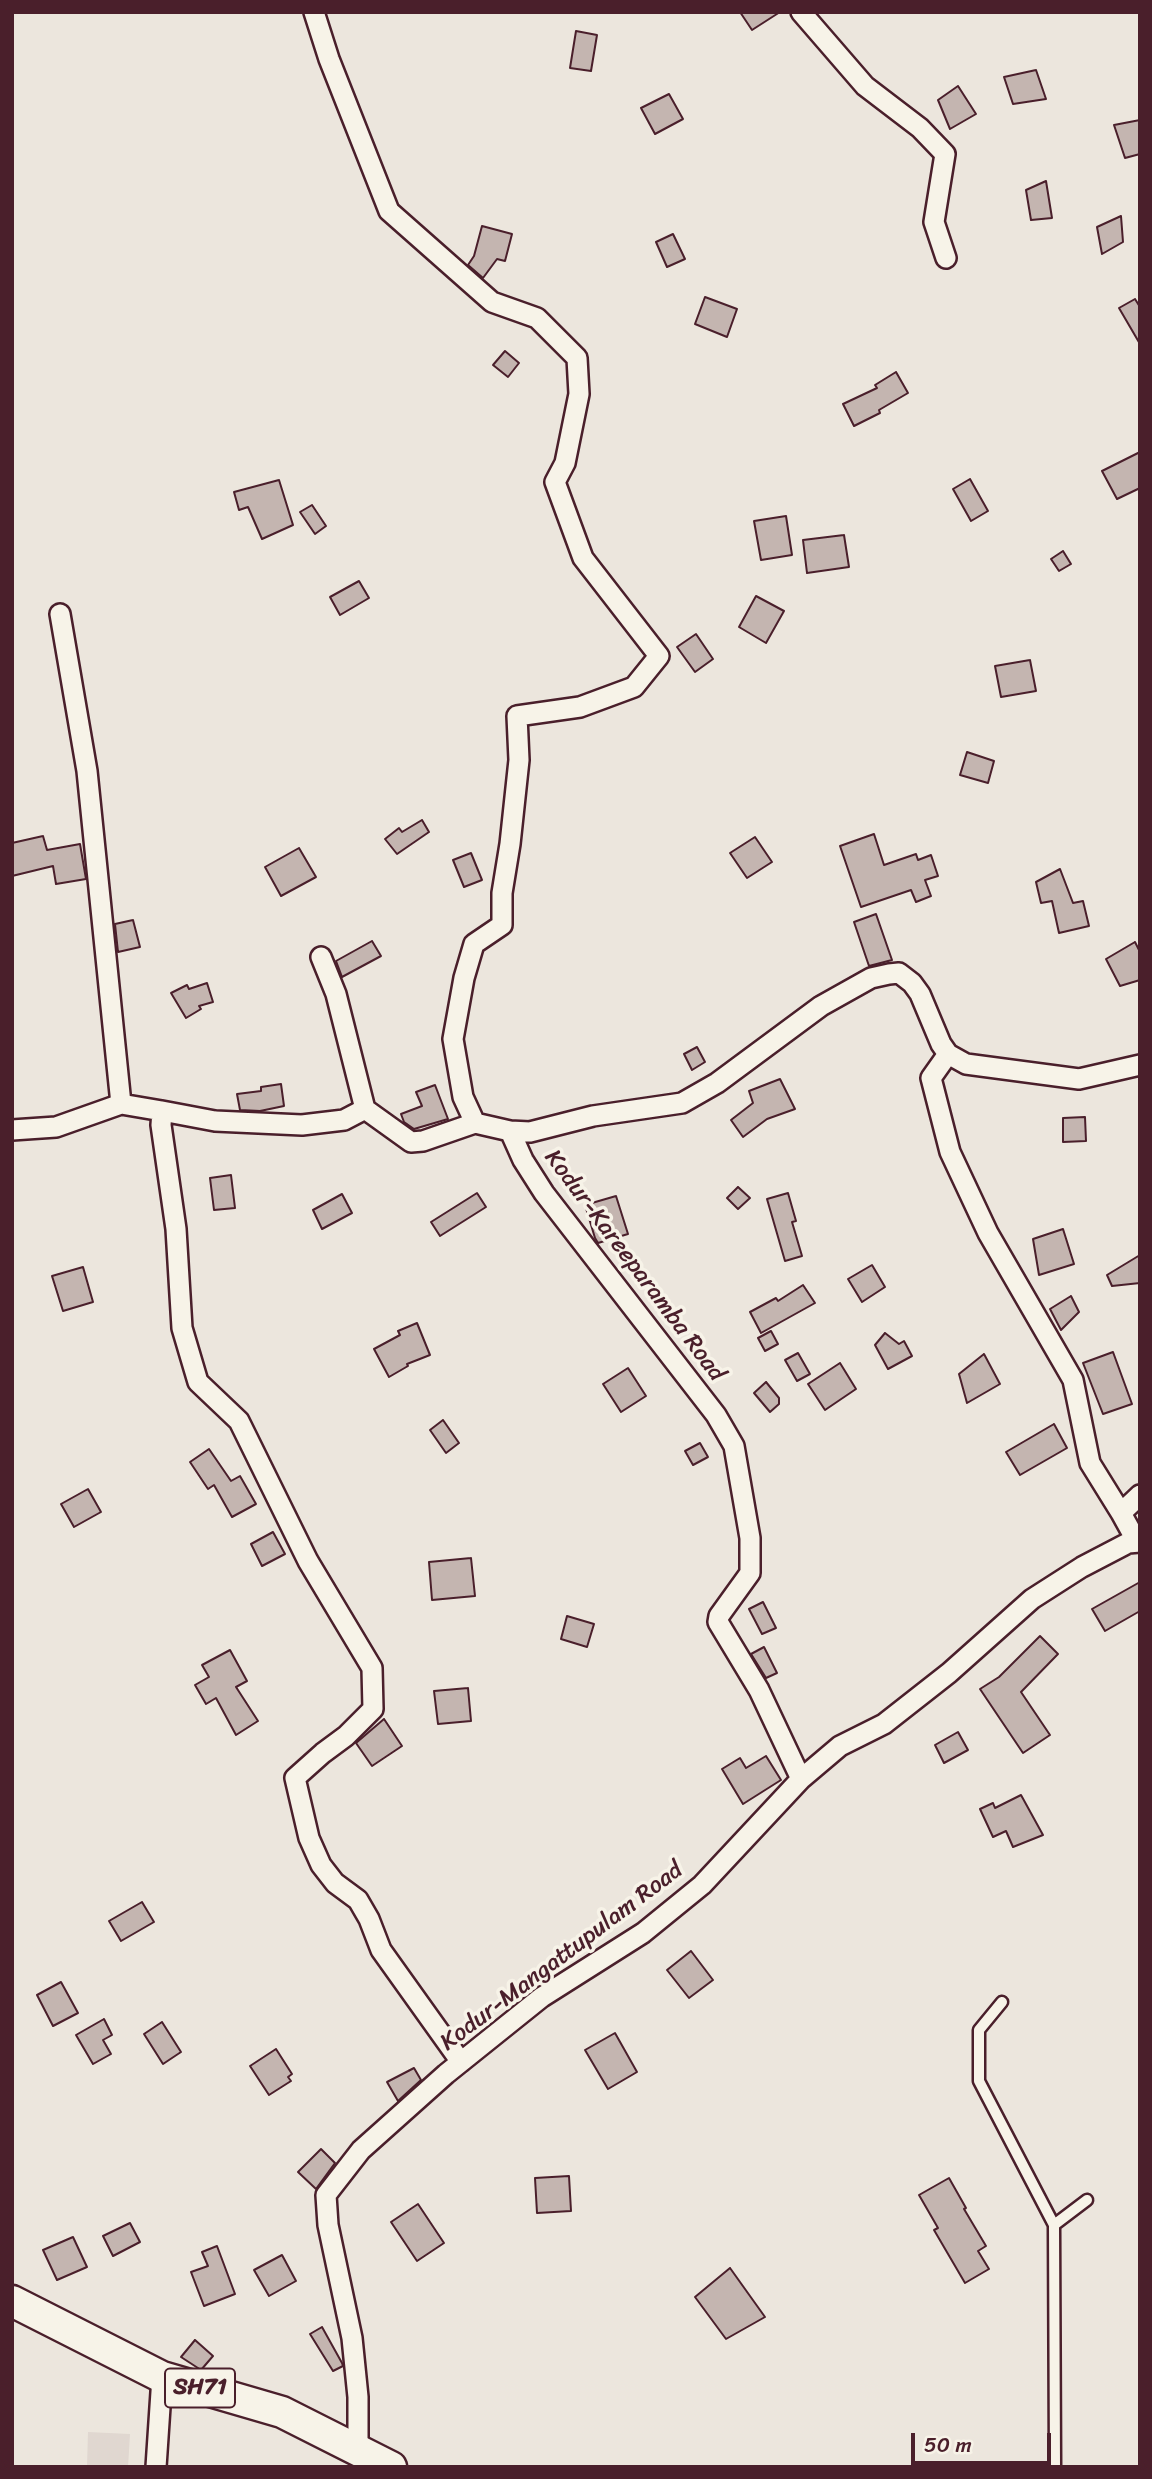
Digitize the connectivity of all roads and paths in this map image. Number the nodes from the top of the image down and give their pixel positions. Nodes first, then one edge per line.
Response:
1 (314, 12) edge
2 (801, 12) edge
3 (946, 258) dead end
4 (60, 614) dead end
5 (321, 957) dead end
6 (948, 1054) junction
7 (1140, 1065) edge
8 (121, 1104) junction
9 (365, 1109) junction
10 (162, 1111) junction
11 (475, 1123) junction
12 (12, 1130) edge
13 (510, 1131) junction
14 (1140, 1495) edge
15 (1121, 1513) junction
16 (1139, 1542) edge
17 (801, 1779) junction
18 (1002, 2002) dead end
19 (461, 2062) junction
20 (1087, 2200) dead end
21 (1054, 2225) junction
22 (12, 2301) edge
23 (162, 2377) junction
24 (358, 2450) junction
25 (156, 2467) edge
26 (391, 2467) edge
27 (1055, 2467) edge

1 - 11 street
2 - 3 street
4 - 8 street
5 - 9 street
6 - 7 street
6 - 13 street, Kodur-Kareeparamba Road
6 - 15 street
8 - 10 street
8 - 12 street
9 - 10 street
9 - 11 street
10 - 19 street
11 - 13 street
13 - 17 street, Kodur-Kareeparamba Road
14 - 15 street
15 - 16 street
16 - 17 street, Kodur-Mangattupulam Road
17 - 19 street, Kodur-Mangattupulam Road
18 - 21 lane
19 - 24 street, Kodur-Mangattupulam Road
20 - 21 lane
21 - 27 lane
22 - 23 main road, SH71
23 - 24 main road, SH71
23 - 25 street
24 - 26 main road, SH71

